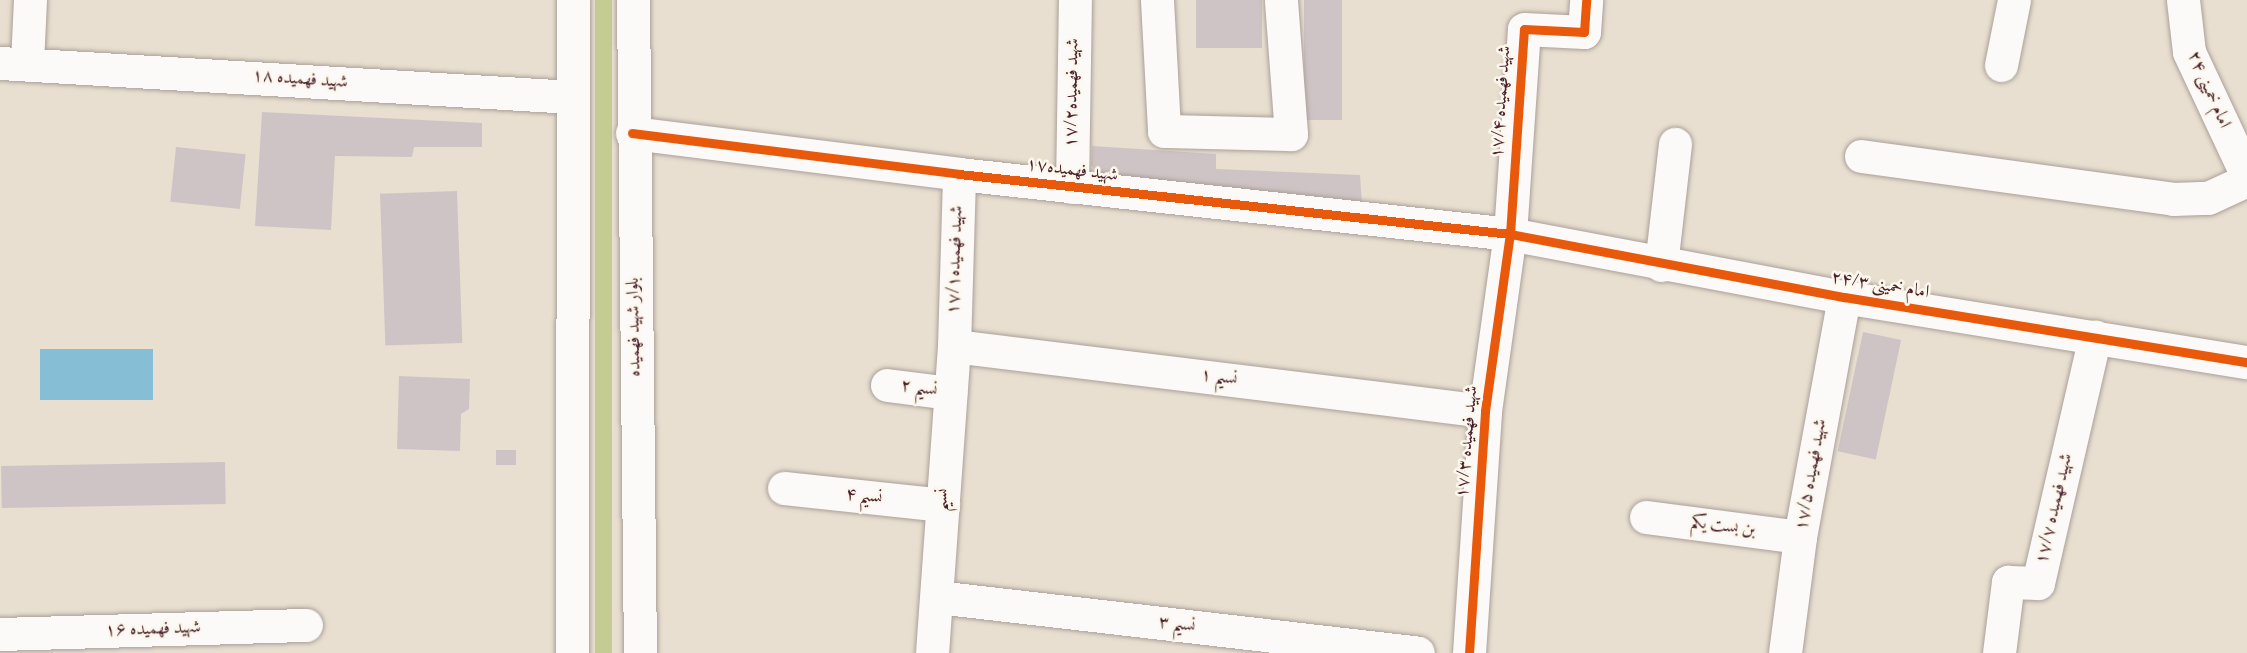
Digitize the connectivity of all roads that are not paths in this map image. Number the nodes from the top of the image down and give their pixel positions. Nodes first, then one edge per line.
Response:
1 (30, 0) edge
2 (573, 0) edge
3 (633, 0) edge
4 (1075, 0) edge
5 (1157, 0) edge
6 (1281, 0) edge
7 (1586, 0) edge
8 (2014, 0) edge
9 (2183, 0) edge
10 (14, 63) edge
11 (2001, 65) dead end
12 (572, 97) junction
13 (632, 133) junction
14 (1675, 144) dead end
15 (1861, 156) dead end
16 (959, 174) junction
17 (2247, 178) edge
18 (1072, 187) junction
19 (1510, 234) junction
20 (1661, 265) junction
21 (1844, 297) junction
22 (2095, 337) junction
23 (954, 346) junction
24 (2247, 362) edge
25 (887, 385) dead end
26 (950, 393) junction
27 (1485, 411) junction
28 (784, 488) dead end
29 (943, 505) junction
30 (1646, 518) dead end
31 (1800, 537) junction
32 (937, 597) junction
33 (306, 626) dead end
34 (0, 634) edge
35 (572, 653) edge
36 (640, 653) edge
37 (932, 653) edge
38 (1418, 653) edge
39 (1469, 653) edge
40 (1785, 653) edge
41 (1999, 653) edge

1 - 10 street
2 - 12 street
3 - 13 street, بلوار شهید فهمیده
4 - 18 street, شهید فهمیده۱۷/۲
5 - 6 street
7 - 19 street, شهید فهمیده ۱۷/۴
8 - 11 street
9 - 17 street, امام خمینی ۲۴
10 - 12 street, شهید فهمیده ۱۸
12 - 35 street
13 - 16 street, شهید فهمیده۱۷
13 - 36 street, بلوار شهید فهمیده
14 - 20 street
15 - 17 street
16 - 18 street, شهید فهمیده۱۷
16 - 23 street, شهید فهمیده۱۷/۱
18 - 19 street, شهید فهمیده۱۷
19 - 20 street, امام خمینی ۲۴/۳
19 - 27 street, شهید فهمیده ۱۷/۳
20 - 21 street, امام خمینی ۲۴/۳
21 - 22 street, امام خمینی ۲۴/۳
21 - 31 street, شهید فهمیده ۱۷/۵
22 - 24 street, امام خمینی ۲۴/۳
22 - 41 street, شهید فهمیده ۱۷/۷
23 - 26 street, نسیم
23 - 27 street, نسیم ۱
25 - 26 street, نسیم ۲
26 - 29 street, نسیم
27 - 39 street, شهید فهمیده ۱۷/۳
28 - 29 street, نسیم ۴
29 - 32 street, نسیم
30 - 31 street, بن بست یکم
31 - 40 street, شهید فهمیده ۱۷/۵
32 - 37 street, نسیم
32 - 38 street, نسیم ۳
33 - 34 street, شهید فهمیده ۱۶

